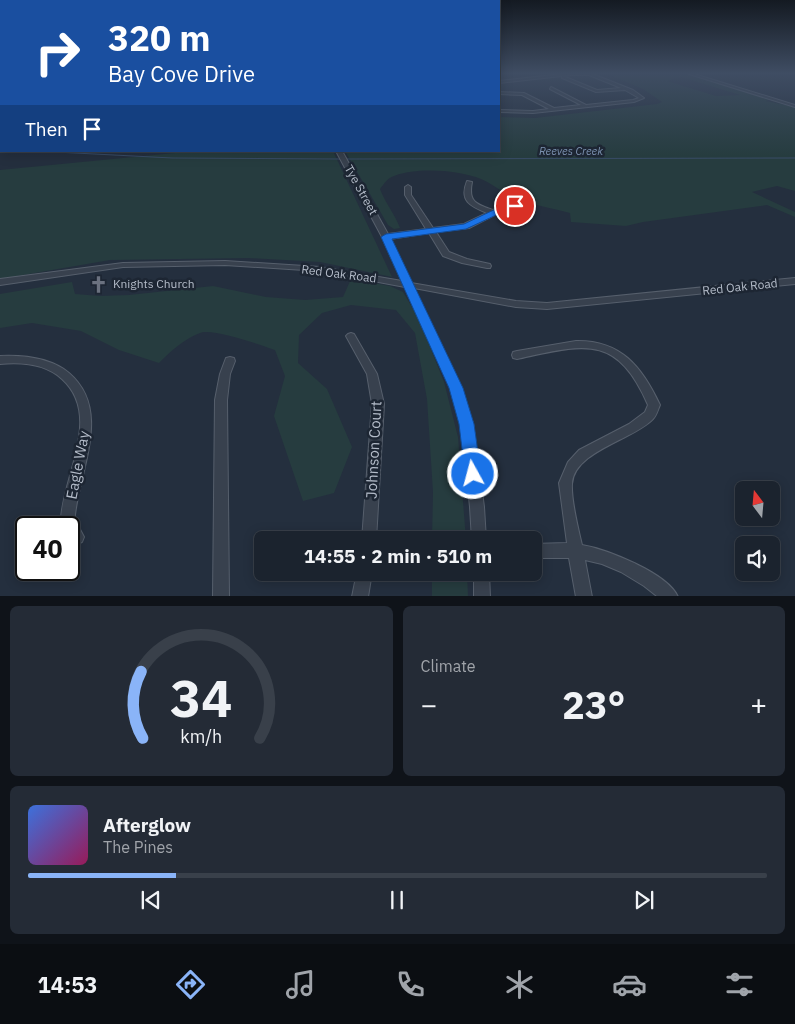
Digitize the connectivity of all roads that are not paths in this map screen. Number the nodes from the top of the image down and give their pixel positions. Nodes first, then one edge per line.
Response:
1 (535, 101) edge
2 (575, 101) edge
3 (634, 101) edge
4 (778, 101) edge
5 (585, 106) junction
6 (795, 106) edge
7 (552, 110) junction
8 (500, 111) edge
9 (340, 152) edge
10 (469, 182) dead end
11 (408, 188) dead end
12 (515, 206) dead end
13 (493, 213) junction
14 (430, 231) junction
15 (386, 237) junction
16 (487, 266) dead end
17 (795, 281) edge
18 (0, 282) edge
19 (408, 284) junction
20 (351, 336) dead end
21 (518, 355) dead end
22 (0, 360) edge
23 (230, 361) dead end
24 (69, 516) edge
25 (370, 531) edge
26 (478, 531) edge
27 (542, 551) edge
28 (575, 551) junction
29 (363, 581) edge
30 (481, 581) edge
31 (220, 596) edge
32 (360, 596) edge
33 (482, 596) edge
34 (584, 596) edge
35 (670, 596) edge

1 - 7 street
2 - 5 street
3 - 5 street
4 - 6 street
5 - 7 street
7 - 8 street
9 - 15 street, Tye Street
10 - 13 street
11 - 14 street
12 - 13 street
13 - 14 street
14 - 15 street
14 - 16 street
15 - 19 street, Tye Street
17 - 19 street, Red Oak Road
18 - 19 street, Red Oak Road
19 - 26 street, Tye Street
20 - 25 street, Johnson Court
21 - 28 street
22 - 24 street, Eagle Way
23 - 31 street
27 - 28 street
28 - 34 street
28 - 35 street
29 - 32 street
30 - 33 street

